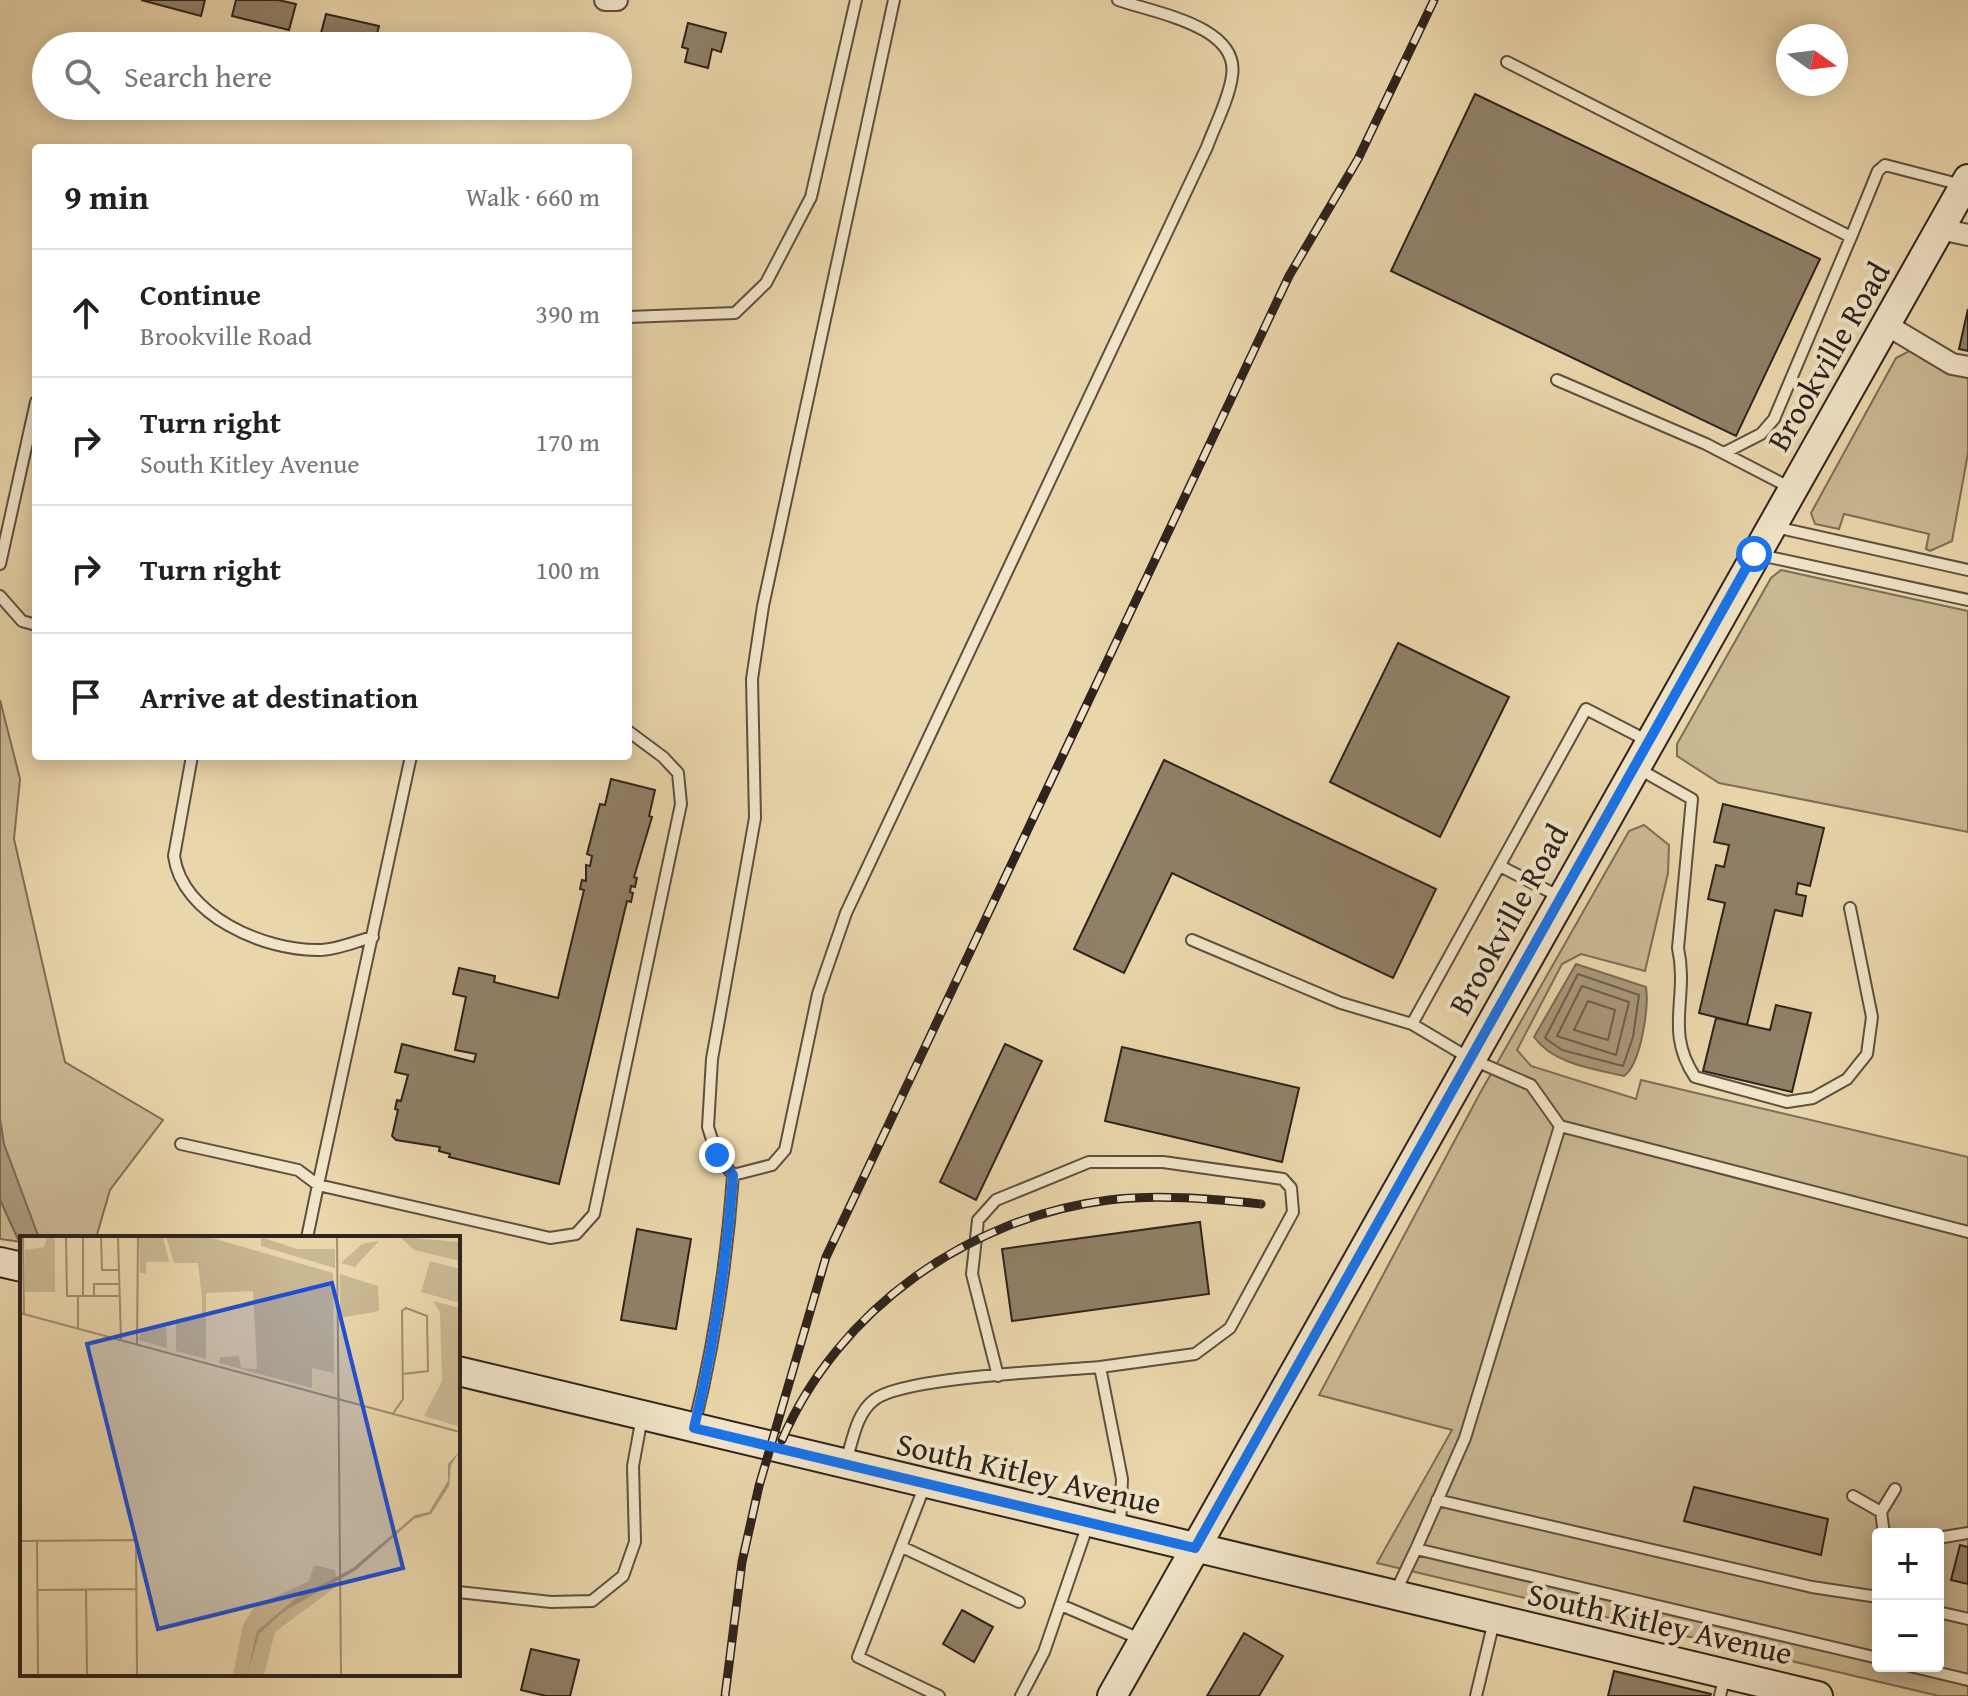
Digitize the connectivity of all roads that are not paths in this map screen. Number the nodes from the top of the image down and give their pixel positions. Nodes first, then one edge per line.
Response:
1 (856, 0) edge
2 (894, 0) edge
3 (1118, 0) edge
4 (1507, 62) dead end
5 (1966, 182) edge
6 (1940, 229) junction
7 (1968, 235) edge
8 (1851, 237) junction
9 (632, 317) edge
10 (1885, 324) junction
11 (1968, 367) edge
12 (1557, 380) dead end
13 (32, 420) edge
14 (1724, 453) junction
15 (1792, 488) junction
16 (1770, 526) junction
17 (1754, 554) junction
18 (0, 564) edge
19 (1968, 570) edge
20 (0, 596) edge
21 (1968, 600) edge
22 (32, 624) edge
23 (632, 734) edge
24 (1648, 741) junction
25 (191, 760) edge
26 (410, 760) edge
27 (1634, 766) junction
28 (1500, 866) junction
29 (1560, 897) junction
30 (1850, 908) dead end
31 (373, 937) junction
32 (1192, 940) dead end
33 (1412, 1024) junction
34 (1469, 1058) junction
35 (1560, 1126) junction
36 (181, 1144) dead end
37 (733, 1175) junction
38 (318, 1185) junction
39 (1968, 1232) edge
40 (307, 1236) edge
41 (0, 1262) edge
42 (20, 1267) edge
43 (1100, 1367) junction
44 (460, 1371) edge
45 (998, 1376) junction
46 (642, 1415) junction
47 (694, 1428) junction
48 (845, 1464) junction
49 (925, 1483) junction
50 (1895, 1489) dead end
51 (1853, 1496) dead end
52 (1437, 1500) junction
53 (1881, 1512) junction
54 (1089, 1522) junction
55 (1883, 1528) edge
56 (1120, 1530) junction
57 (1968, 1533) edge
58 (1944, 1537) edge
59 (902, 1547) junction
60 (1195, 1548) junction
61 (1416, 1549) junction
62 (460, 1592) edge
63 (1394, 1595) junction
64 (1872, 1596) edge
65 (1019, 1602) dead end
66 (1061, 1605) junction
67 (1944, 1613) edge
68 (1494, 1619) junction
69 (1968, 1619) edge
70 (1143, 1641) junction
71 (1872, 1657) edge
72 (1935, 1672) edge
73 (1968, 1680) edge
74 (1722, 1685) edge
75 (939, 1696) edge
76 (1021, 1696) edge
77 (1112, 1696) edge
78 (1476, 1696) edge
79 (1818, 1696) edge

1 - 9 lane
2 - 37 lane
3 - 37 lane
4 - 8 lane
5 - 6 main road, Brookville Road
5 - 8 lane
6 - 7 street
6 - 10 main road, Brookville Road
8 - 14 lane
10 - 11 street
10 - 15 main road, Brookville Road
12 - 14 lane
13 - 18 lane
14 - 15 lane
15 - 16 main road, Brookville Road
16 - 17 main road, Brookville Road
16 - 19 lane
17 - 21 lane
17 - 24 main road, Brookville Road
20 - 22 lane
23 - 38 lane
24 - 27 main road, Brookville Road
24 - 28 lane
25 - 31 lane
26 - 31 lane
27 - 29 main road, Brookville Road
27 - 30 lane
28 - 29 lane
28 - 33 lane
29 - 34 main road, Brookville Road
31 - 38 lane
32 - 33 lane
33 - 34 lane
34 - 35 lane
34 - 60 main road, Brookville Road
35 - 39 lane
35 - 52 lane
36 - 38 lane
37 - 47 lane
38 - 40 lane
41 - 42 main road
43 - 45 lane
43 - 45 lane
43 - 56 lane
44 - 46 main road, South Kitley Avenue
45 - 48 lane
46 - 47 main road, South Kitley Avenue
46 - 62 lane
47 - 48 main road, South Kitley Avenue
48 - 49 main road, South Kitley Avenue
49 - 54 main road, South Kitley Avenue
49 - 59 lane
50 - 53 lane
51 - 53 lane
52 - 61 lane
52 - 64 lane
53 - 55 lane
54 - 56 main road, South Kitley Avenue
54 - 66 lane
56 - 60 main road, South Kitley Avenue
57 - 58 lane
59 - 65 lane
59 - 75 lane
60 - 63 main road, South Kitley Avenue
60 - 70 main road, Brookville Road
61 - 63 lane
61 - 71 lane
63 - 68 main road, South Kitley Avenue
66 - 70 lane
66 - 76 lane
67 - 69 lane
68 - 74 main road, South Kitley Avenue
68 - 78 lane
70 - 77 main road, Brookville Road
72 - 73 lane
74 - 79 main road, South Kitley Avenue

